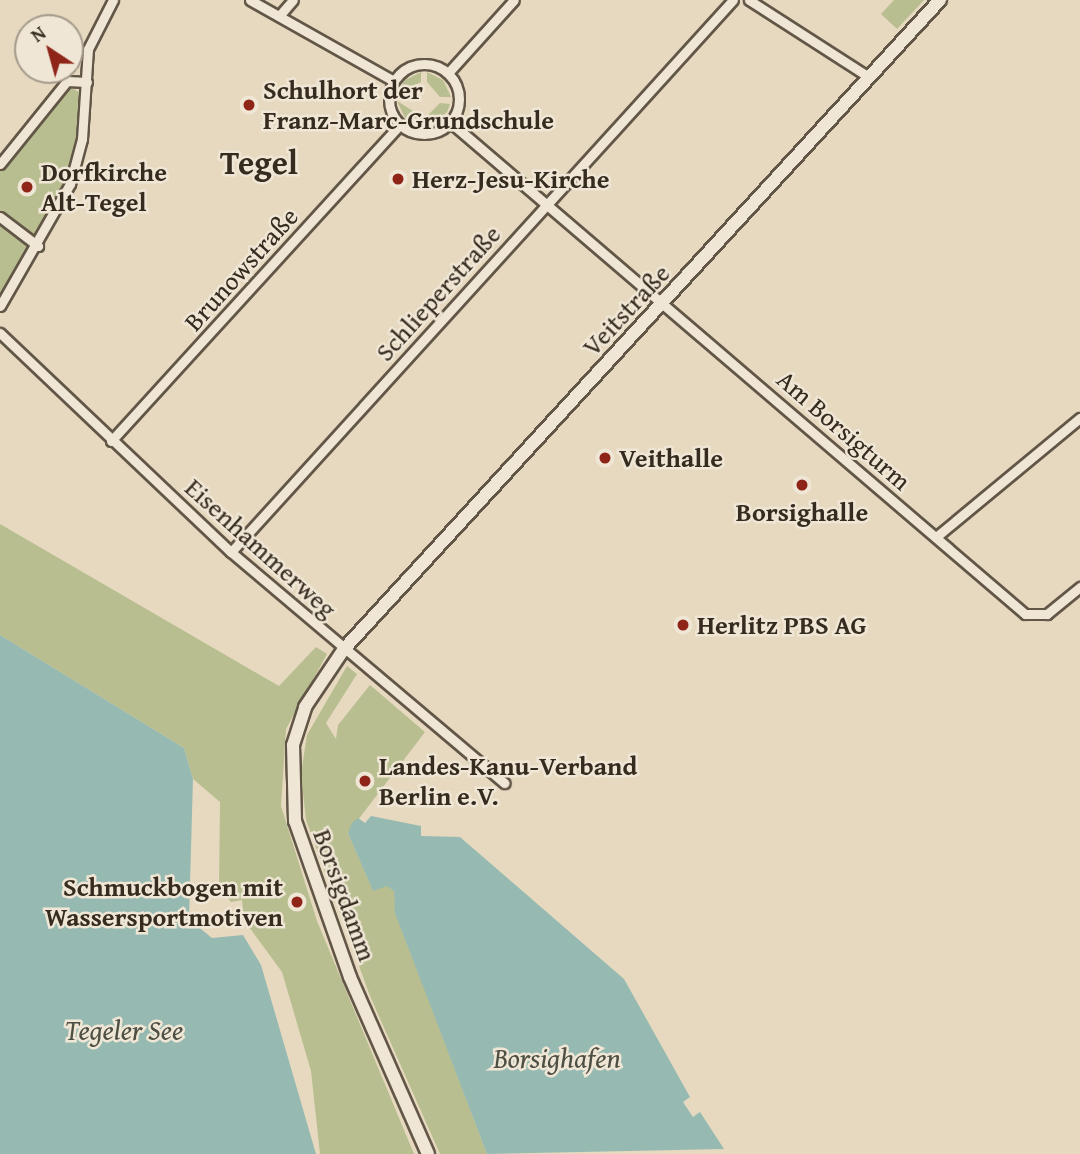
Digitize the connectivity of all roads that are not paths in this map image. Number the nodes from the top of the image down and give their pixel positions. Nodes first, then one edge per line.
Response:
1 (113, 0) edge
2 (250, 0) edge
3 (293, 0) edge
4 (514, 0) edge
5 (733, 0) edge
6 (749, 0) edge
7 (940, 0) edge
8 (279, 16) junction
9 (447, 73) junction
10 (869, 77) junction
11 (394, 81) junction
12 (88, 82) junction
13 (450, 122) junction
14 (400, 125) junction
15 (0, 164) edge
16 (547, 205) junction
17 (0, 217) edge
18 (38, 246) junction
19 (663, 303) junction
20 (0, 306) edge
21 (0, 334) edge
22 (1080, 418) edge
23 (111, 441) junction
24 (936, 537) junction
25 (231, 552) junction
26 (1080, 587) edge
27 (344, 649) junction
28 (504, 783) dead end
29 (428, 1154) edge

1 - 12 street
2 - 8 street
3 - 8 street
4 - 9 street
5 - 16 street, Schlieperstraße
6 - 10 street
7 - 10 street, Veitstraße
8 - 11 street
9 - 11 street
9 - 13 street
10 - 19 street, Veitstraße
11 - 14 street
12 - 15 street
12 - 18 street
13 - 14 street
13 - 16 street, Am Borsigturm
14 - 23 street, Brunowstraße
16 - 19 street, Am Borsigturm
16 - 25 street, Schlieperstraße
17 - 18 street
18 - 20 street
19 - 24 street, Am Borsigturm
19 - 27 street, Veitstraße
21 - 23 street, Eisenhammerweg
22 - 24 street
23 - 25 street, Eisenhammerweg
24 - 26 street, Am Borsigturm
25 - 27 street, Eisenhammerweg
27 - 28 street, Eisenhammerweg
27 - 29 street, Borsigdamm

